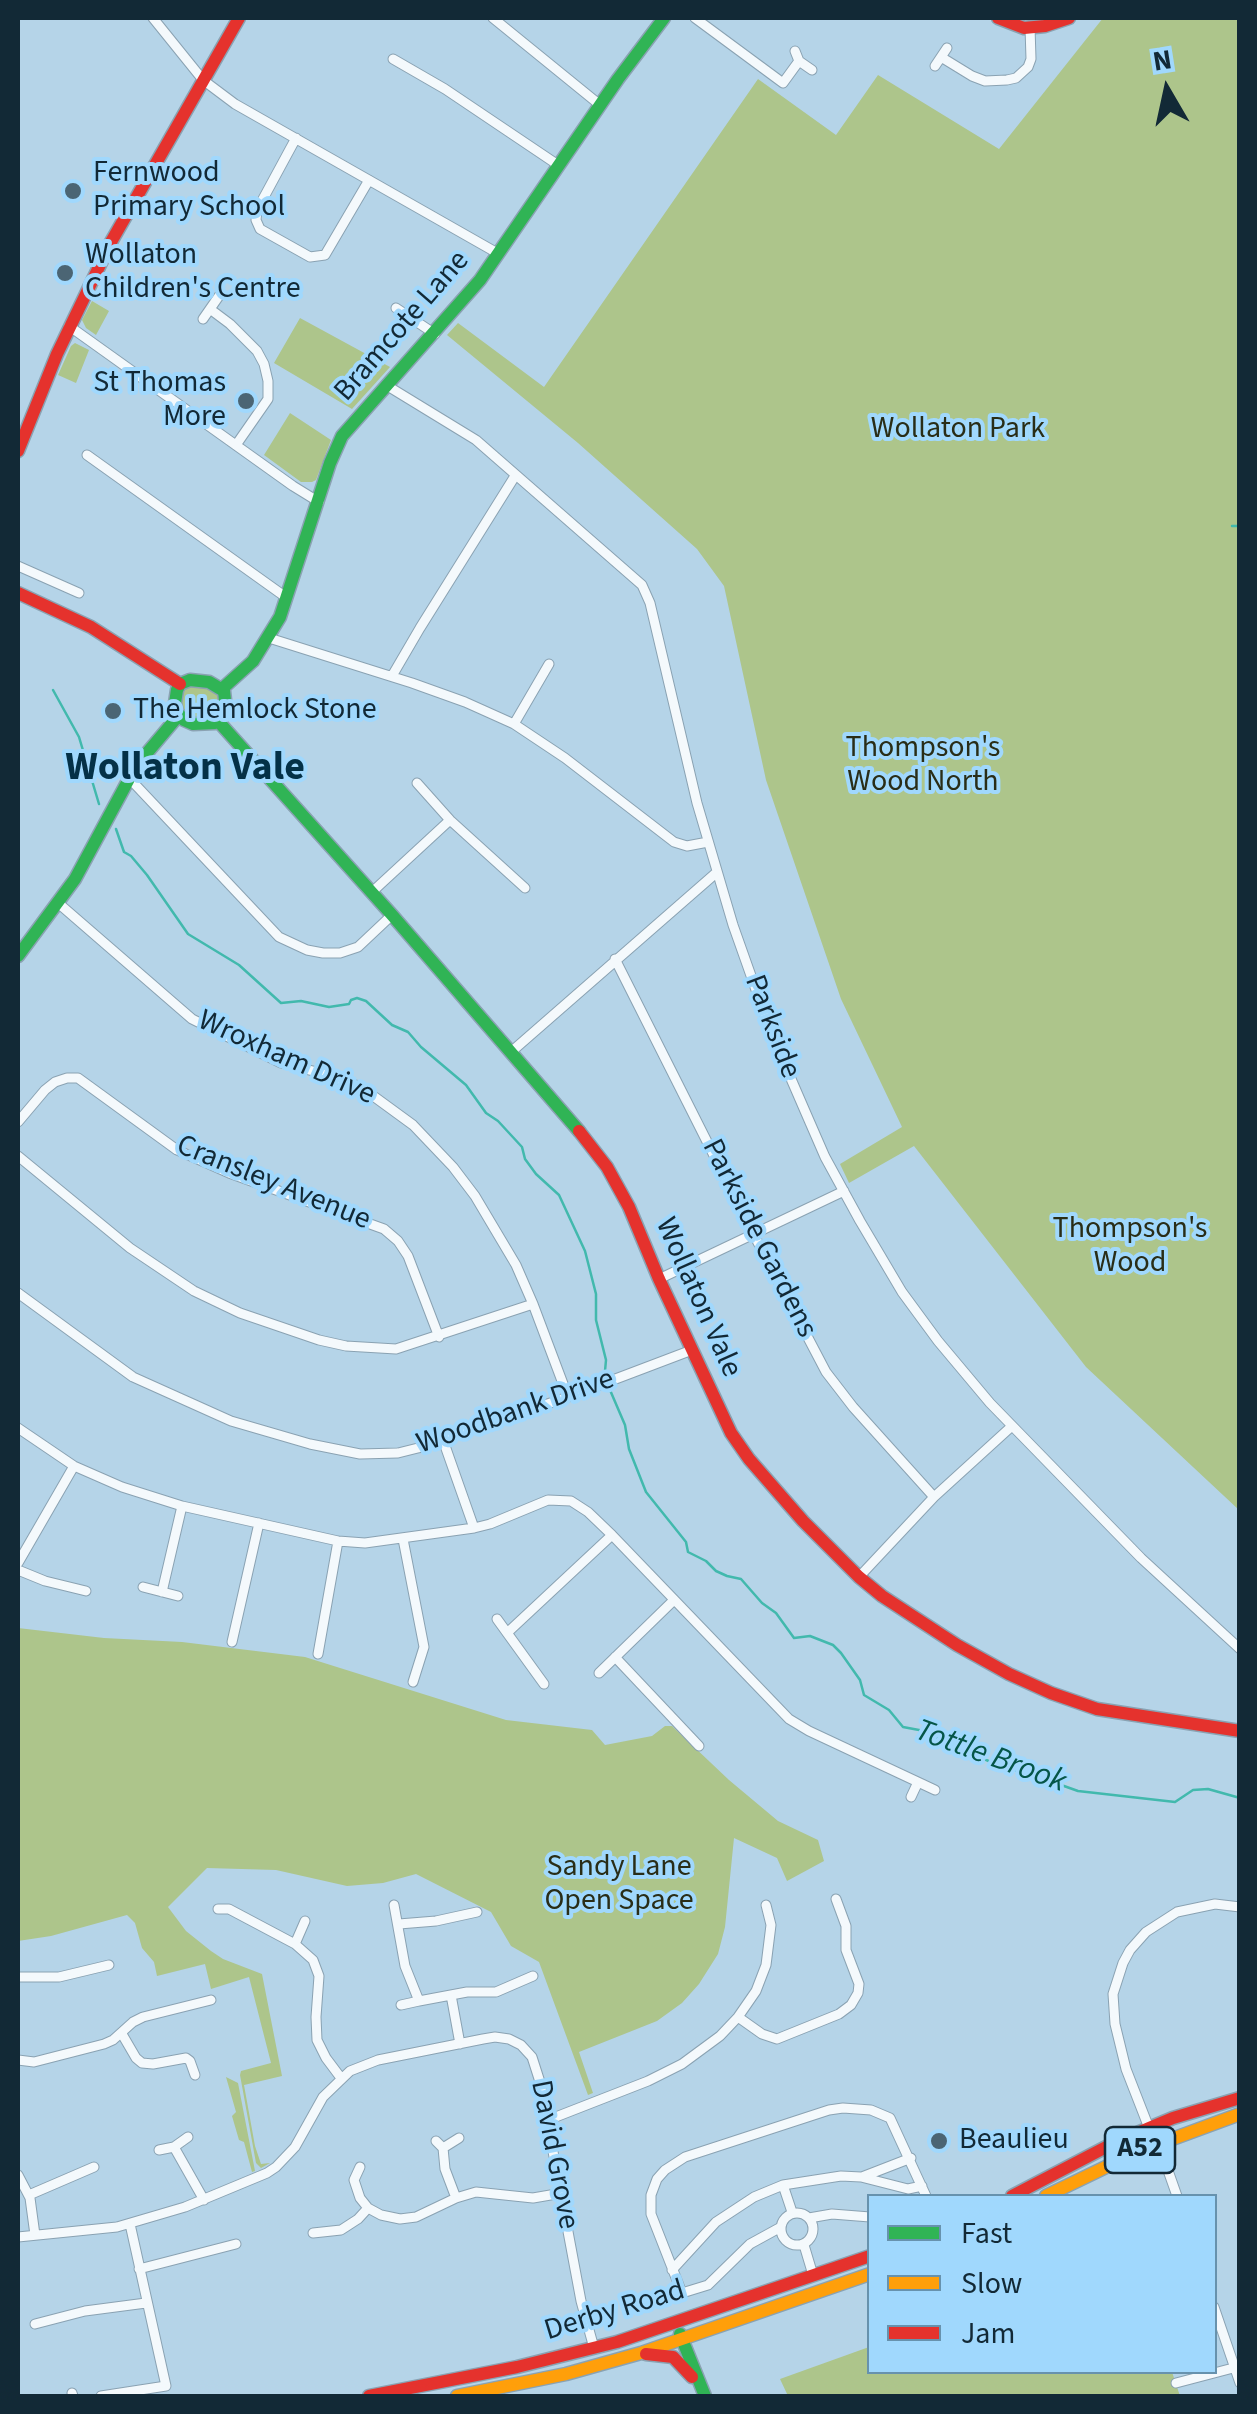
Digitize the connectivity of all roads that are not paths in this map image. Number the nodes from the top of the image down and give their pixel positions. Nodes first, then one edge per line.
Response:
1 (153, 18) edge
2 (238, 18) edge
3 (494, 18) edge
4 (664, 18) edge
5 (695, 18) edge
6 (998, 18) edge
7 (1069, 18) edge
8 (1030, 27) junction
9 (941, 57) dead end
10 (393, 59) dead end
11 (812, 70) dead end
12 (202, 80) junction
13 (600, 104) junction
14 (296, 138) junction
15 (558, 165) junction
16 (369, 180) junction
17 (498, 254) junction
18 (219, 296) dead end
19 (396, 308) dead end
20 (210, 309) junction
21 (202, 319) dead end
22 (69, 326) junction
23 (435, 334) junction
24 (386, 384) junction
25 (236, 444) junction
26 (18, 451) edge
27 (87, 454) dead end
28 (515, 476) junction
29 (320, 502) junction
30 (18, 566) edge
31 (18, 593) edge
32 (79, 593) dead end
33 (288, 598) junction
34 (268, 638) junction
35 (549, 664) dead end
36 (392, 676) junction
37 (180, 684) junction
38 (222, 688) junction
39 (179, 715) junction
40 (218, 721) junction
41 (514, 724) junction
42 (129, 778) junction
43 (417, 783) dead end
44 (450, 820) junction
45 (708, 842) junction
46 (716, 873) junction
47 (526, 888) dead end
48 (372, 892) junction
49 (57, 902) junction
50 (392, 914) junction
51 (20, 947) edge
52 (615, 960) junction
53 (511, 1052) junction
54 (18, 1122) edge
55 (18, 1156) edge
56 (844, 1191) junction
57 (753, 1233) junction
58 (658, 1279) junction
59 (18, 1293) edge
60 (534, 1304) junction
61 (439, 1337) junction
62 (692, 1350) junction
63 (568, 1397) junction
64 (1012, 1426) junction
65 (18, 1428) edge
66 (443, 1440) junction
67 (74, 1466) junction
68 (934, 1497) junction
69 (182, 1506) junction
70 (259, 1523) junction
71 (474, 1528) junction
72 (612, 1535) junction
73 (403, 1539) junction
74 (338, 1541) junction
75 (18, 1562) edge
76 (18, 1570) edge
77 (78, 1576) dead end
78 (859, 1577) junction
79 (142, 1587) dead end
80 (74, 1588) junction
81 (86, 1591) dead end
82 (162, 1592) junction
83 (178, 1596) dead end
84 (674, 1600) junction
85 (497, 1619) dead end
86 (506, 1633) junction
87 (232, 1642) dead end
88 (1240, 1649) edge
89 (318, 1654) dead end
90 (615, 1658) junction
91 (598, 1673) dead end
92 (414, 1682) dead end
93 (544, 1684) dead end
94 (669, 1716) junction
95 (660, 1724) dead end
96 (1240, 1731) edge
97 (699, 1746) dead end
98 (918, 1782) junction
99 (936, 1790) dead end
100 (911, 1798) dead end
101 (836, 1899) dead end
102 (394, 1905) dead end
103 (765, 1905) dead end
104 (226, 1906) dead end
105 (1240, 1907) edge
106 (469, 1910) dead end
107 (305, 1920) dead end
108 (399, 1924) junction
109 (295, 1944) junction
110 (109, 1964) dead end
111 (851, 1964) junction
112 (840, 1970) dead end
113 (18, 1978) edge
114 (528, 1983) dead end
115 (451, 1995) junction
116 (212, 2000) dead end
117 (420, 2000) junction
118 (402, 2005) dead end
119 (738, 2017) junction
120 (122, 2034) junction
121 (460, 2044) junction
122 (18, 2060) edge
123 (195, 2075) dead end
124 (341, 2078) junction
125 (1240, 2098) edge
126 (1240, 2114) edge
127 (548, 2120) junction
128 (1149, 2128) junction
129 (188, 2137) dead end
130 (459, 2138) dead end
131 (1158, 2142) junction
132 (174, 2147) junction
133 (160, 2150) dead end
134 (911, 2158) junction
135 (360, 2167) dead end
136 (94, 2168) dead end
137 (18, 2175) edge
138 (861, 2177) junction
139 (342, 2180) dead end
140 (354, 2180) junction
141 (783, 2185) junction
142 (924, 2191) edge
143 (562, 2193) junction
144 (29, 2194) junction
145 (1016, 2194) edge
146 (1050, 2194) edge
147 (1176, 2194) edge
148 (456, 2198) junction
149 (204, 2200) junction
150 (368, 2208) junction
151 (792, 2212) junction
152 (867, 2217) edge
153 (809, 2218) junction
154 (326, 2220) dead end
155 (130, 2224) junction
156 (782, 2227) junction
157 (327, 2232) junction
158 (314, 2233) dead end
159 (35, 2235) junction
160 (18, 2237) edge
161 (236, 2244) dead end
162 (804, 2245) junction
163 (867, 2257) edge
164 (140, 2268) junction
165 (672, 2270) junction
166 (814, 2275) junction
167 (867, 2275) edge
168 (682, 2294) junction
169 (146, 2303) junction
170 (692, 2315) junction
171 (1217, 2315) edge
172 (676, 2322) junction
173 (35, 2324) dead end
174 (682, 2340) junction
175 (594, 2348) junction
176 (641, 2353) junction
177 (1237, 2366) edge
178 (1208, 2374) edge
179 (1240, 2382) edge
180 (1176, 2383) dead end
181 (168, 2391) edge
182 (703, 2391) edge
183 (102, 2396) edge
184 (369, 2396) edge
185 (466, 2396) edge

1 - 12 street
2 - 12 main road
3 - 13 street
4 - 13 main road, Bramcote Lane
5 - 11 street
6 - 8 main road
7 - 8 main road
8 - 9 street
10 - 15 street
12 - 14 street
12 - 22 main road
13 - 15 main road, Bramcote Lane
14 - 16 street
14 - 16 street
15 - 17 main road, Bramcote Lane
16 - 17 street
17 - 23 main road, Bramcote Lane
18 - 20 street
19 - 23 street
20 - 21 street
20 - 25 street
22 - 25 street
22 - 26 main road
23 - 24 main road, Bramcote Lane
24 - 28 street, Parkside
24 - 29 main road, Bramcote Lane
25 - 29 street
27 - 33 street
28 - 36 street
28 - 45 street, Parkside
29 - 33 main road, Bramcote Lane
30 - 32 street
31 - 37 main road
33 - 34 main road, Bramcote Lane
34 - 36 street
34 - 38 main road, Bramcote Lane
35 - 41 street
36 - 41 street
37 - 38 main road
37 - 39 main road
38 - 40 main road
39 - 40 main road
39 - 42 main road
40 - 48 main road, Wollaton Vale
41 - 45 street
42 - 49 main road
42 - 50 street
43 - 44 street
44 - 47 street
44 - 48 street
45 - 46 street, Parkside
46 - 52 street
46 - 56 street, Parkside
48 - 50 main road, Wollaton Vale
49 - 51 main road
49 - 60 street, Wroxham Drive
50 - 53 main road, Wollaton Vale
52 - 53 street
52 - 57 street, Parkside Gardens
53 - 58 main road, Wollaton Vale
54 - 61 street, Cransley Avenue
55 - 61 street
56 - 57 street
56 - 64 street, Parkside
57 - 58 street
57 - 68 street, Parkside Gardens
58 - 62 main road, Wollaton Vale
59 - 66 street, Woodbank Drive
60 - 61 street
60 - 63 street, Wroxham Drive
62 - 63 street, Woodbank Drive
62 - 78 main road, Wollaton Vale
63 - 66 street, Woodbank Drive
64 - 68 street
64 - 88 street, Parkside
65 - 67 street
66 - 71 street
67 - 69 street
67 - 75 street
68 - 78 street
69 - 70 street
69 - 82 street
70 - 74 street
70 - 87 street
71 - 72 street
71 - 73 street
72 - 84 street
72 - 86 street
73 - 74 street
73 - 92 street
74 - 89 street
76 - 80 street
77 - 80 street
78 - 96 main road, Wollaton Vale
79 - 82 street
80 - 81 street
82 - 83 street
84 - 90 street
84 - 98 street
85 - 86 street
86 - 93 street
90 - 91 street
90 - 94 street
94 - 95 street
94 - 97 street
98 - 99 street
98 - 100 street
101 - 111 street
102 - 108 street
103 - 119 street
104 - 109 street
105 - 128 street
106 - 108 street
107 - 109 street
108 - 117 street
109 - 124 street
110 - 113 street
111 - 112 street
111 - 119 street
114 - 115 street
115 - 117 street
115 - 121 street
116 - 120 street
117 - 118 street
119 - 127 street
120 - 122 street
120 - 123 street
121 - 124 street, David Grove
121 - 127 street, David Grove
124 - 149 street, David Grove
125 - 128 main road, A52
126 - 131 main road, A52
127 - 143 street, David Grove
128 - 145 main road, A52
129 - 132 street
130 - 148 street
131 - 146 main road, A52
131 - 147 street
132 - 133 street
132 - 149 street
134 - 138 street
134 - 142 street
134 - 165 street
135 - 140 street
136 - 144 street
137 - 144 street
138 - 141 street
138 - 142 street
139 - 140 street
140 - 150 street
141 - 151 street
141 - 165 street
143 - 148 street
143 - 175 street, David Grove
144 - 159 street
148 - 150 street
149 - 155 street, David Grove
150 - 157 street
151 - 153 street
151 - 156 street
152 - 153 street
153 - 162 street
154 - 157 street
155 - 159 street, David Grove
155 - 164 street
156 - 162 street
156 - 168 street
157 - 158 street
159 - 160 street, David Grove
161 - 164 street
162 - 166 street
163 - 166 main road, Derby Road
164 - 169 street
165 - 168 street
166 - 170 main road, Derby Road
167 - 174 main road, Derby Road
168 - 170 street
169 - 173 street
169 - 181 street
170 - 172 main road, Derby Road
171 - 177 street
172 - 174 main road
172 - 175 main road, Derby Road
174 - 176 main road, Derby Road
174 - 182 main road
175 - 184 main road, Derby Road
176 - 182 main road
176 - 185 main road, Derby Road
177 - 179 street
178 - 180 street
181 - 183 street

